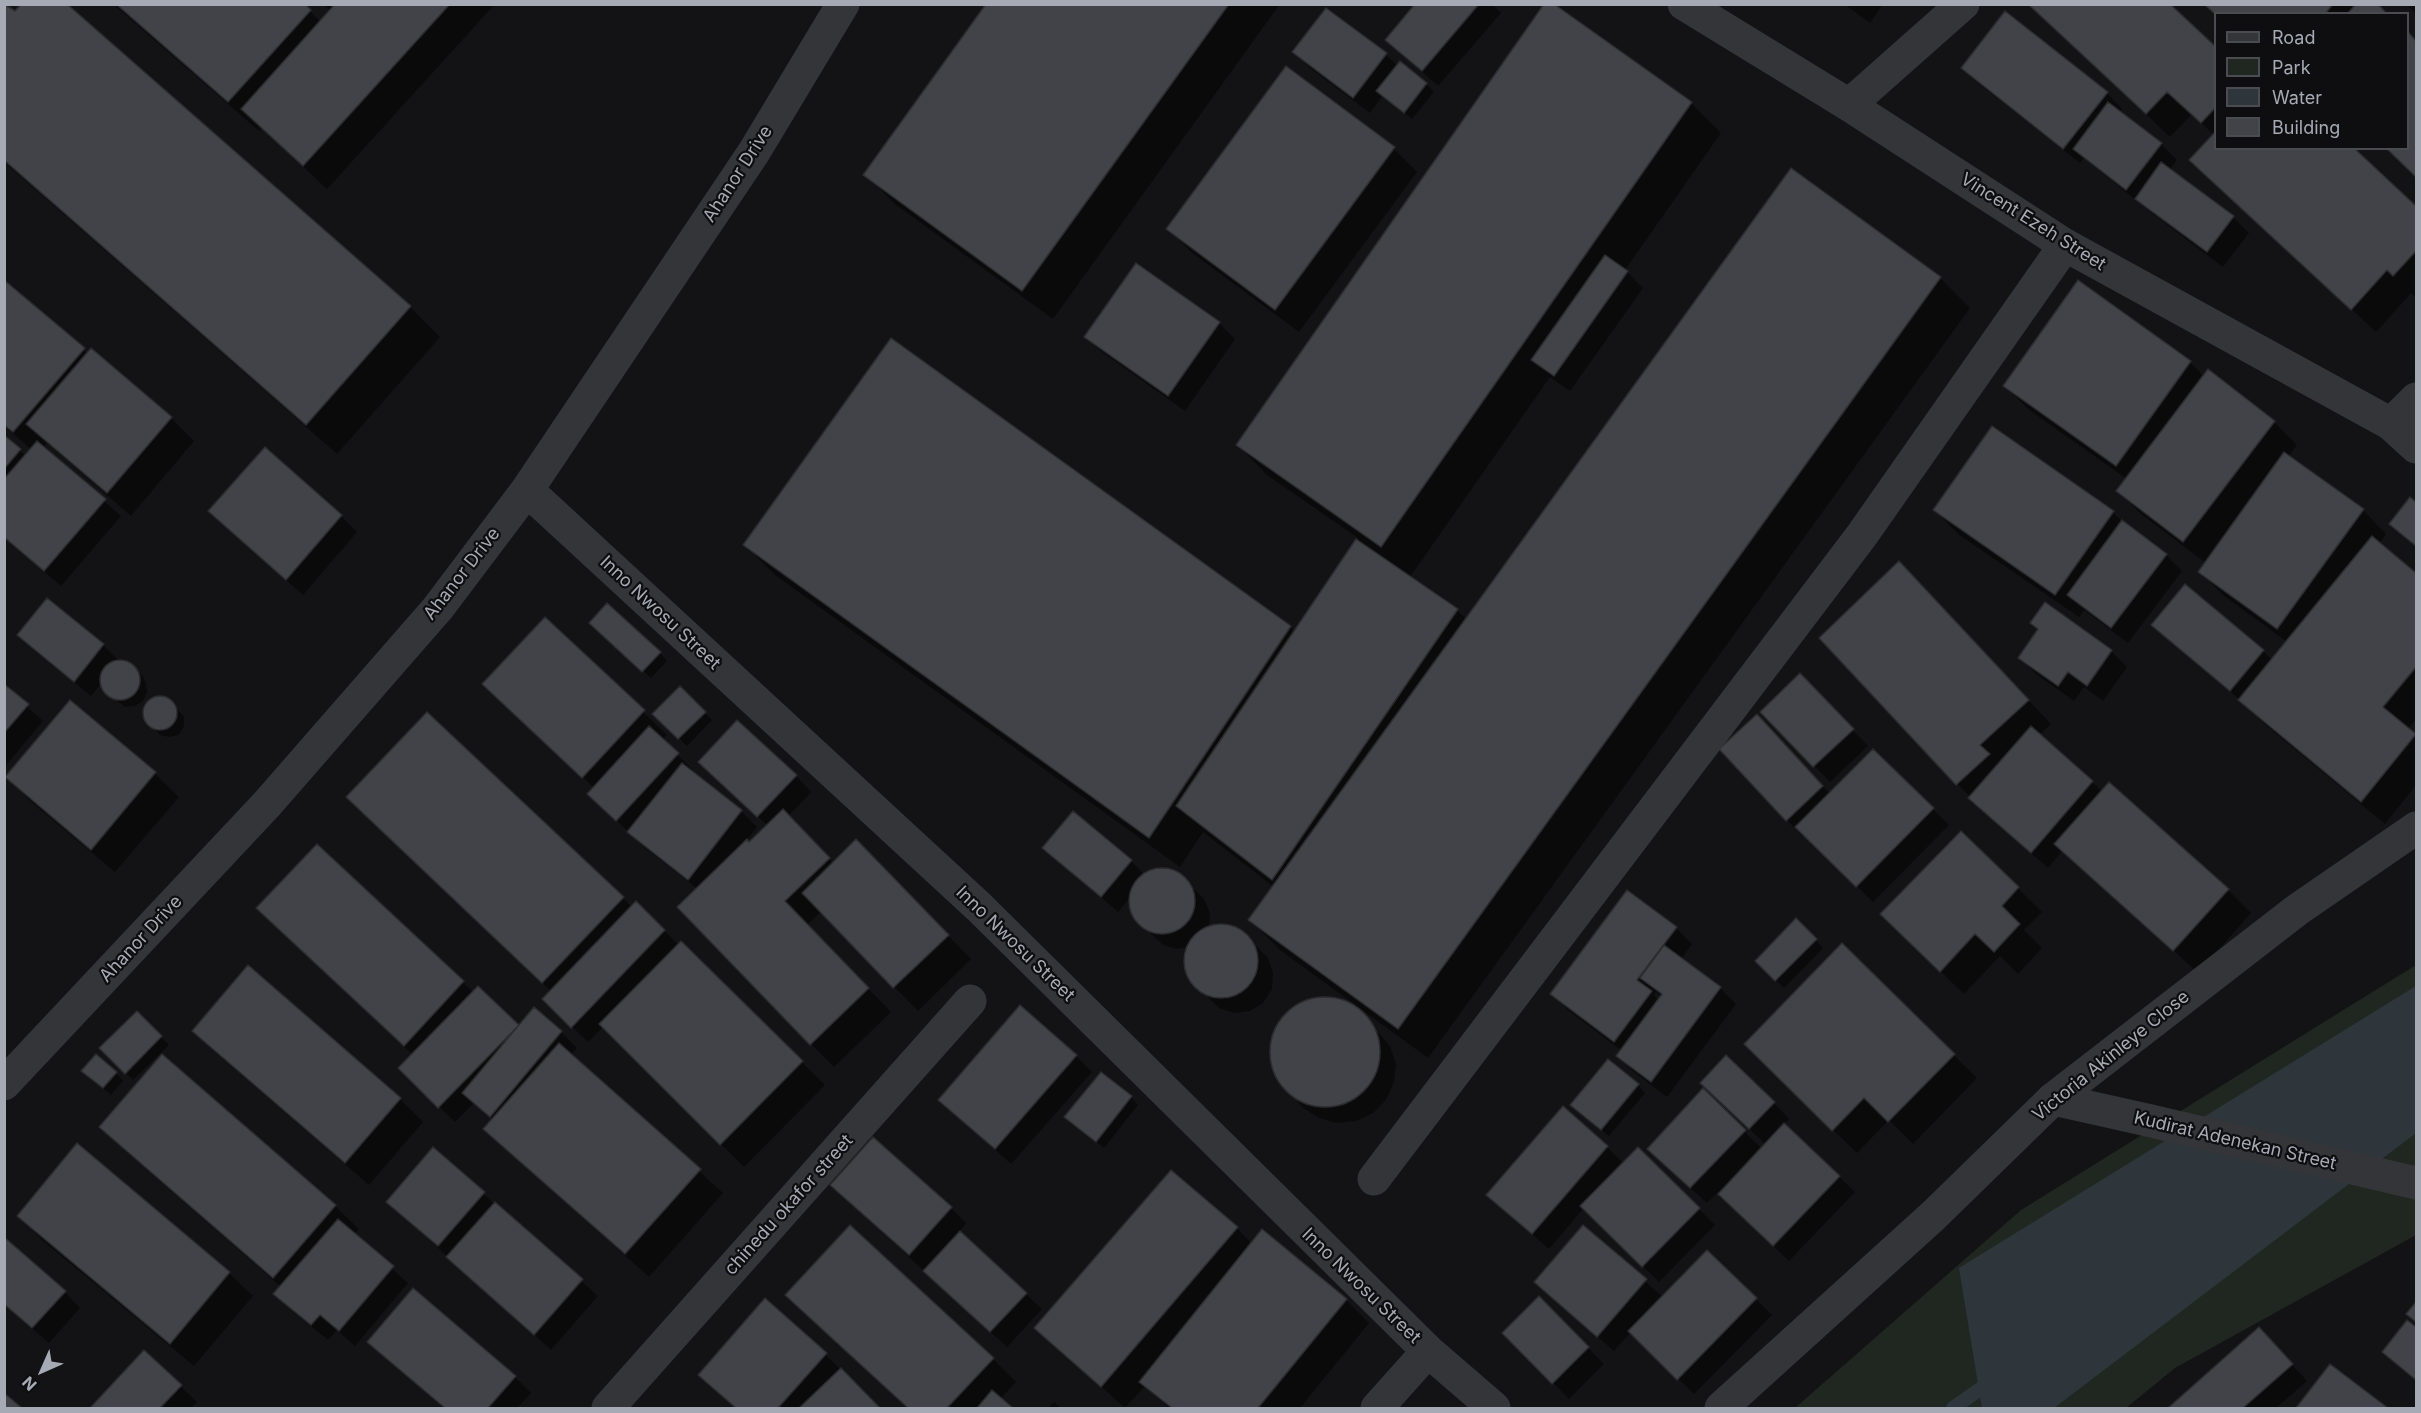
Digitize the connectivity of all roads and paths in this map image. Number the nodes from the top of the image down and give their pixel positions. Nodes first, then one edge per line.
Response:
1 (843, 4) edge
2 (1684, 4) edge
3 (1963, 4) edge
4 (1849, 105) junction
5 (2065, 245) junction
6 (2416, 399) edge
7 (2391, 424) junction
8 (2416, 447) edge
9 (527, 490) junction
10 (2416, 828) edge
11 (970, 1001) dead end
12 (4, 1084) edge
13 (2053, 1099) junction
14 (1374, 1179) dead end
15 (2416, 1183) edge
16 (1428, 1351) junction
17 (608, 1408) edge
18 (1377, 1408) edge
19 (1494, 1408) edge
20 (1721, 1408) edge

1 - 9 street, Ahanor Drive
2 - 4 street, Vincent Ezeh Street
3 - 4 street
4 - 5 street, Vincent Ezeh Street
5 - 7 street, Vincent Ezeh Street
5 - 14 street
6 - 7 street
7 - 8 street
9 - 12 street, Ahanor Drive
9 - 16 street, Inno Nwosu Street
10 - 13 street, Victoria Akinleye Close
11 - 17 street, chinedu okafor street
13 - 15 street, Kudirat Adenekan Street
13 - 20 street, Victoria Akinleye Close
16 - 18 street
16 - 19 street, Inno Nwosu Street

